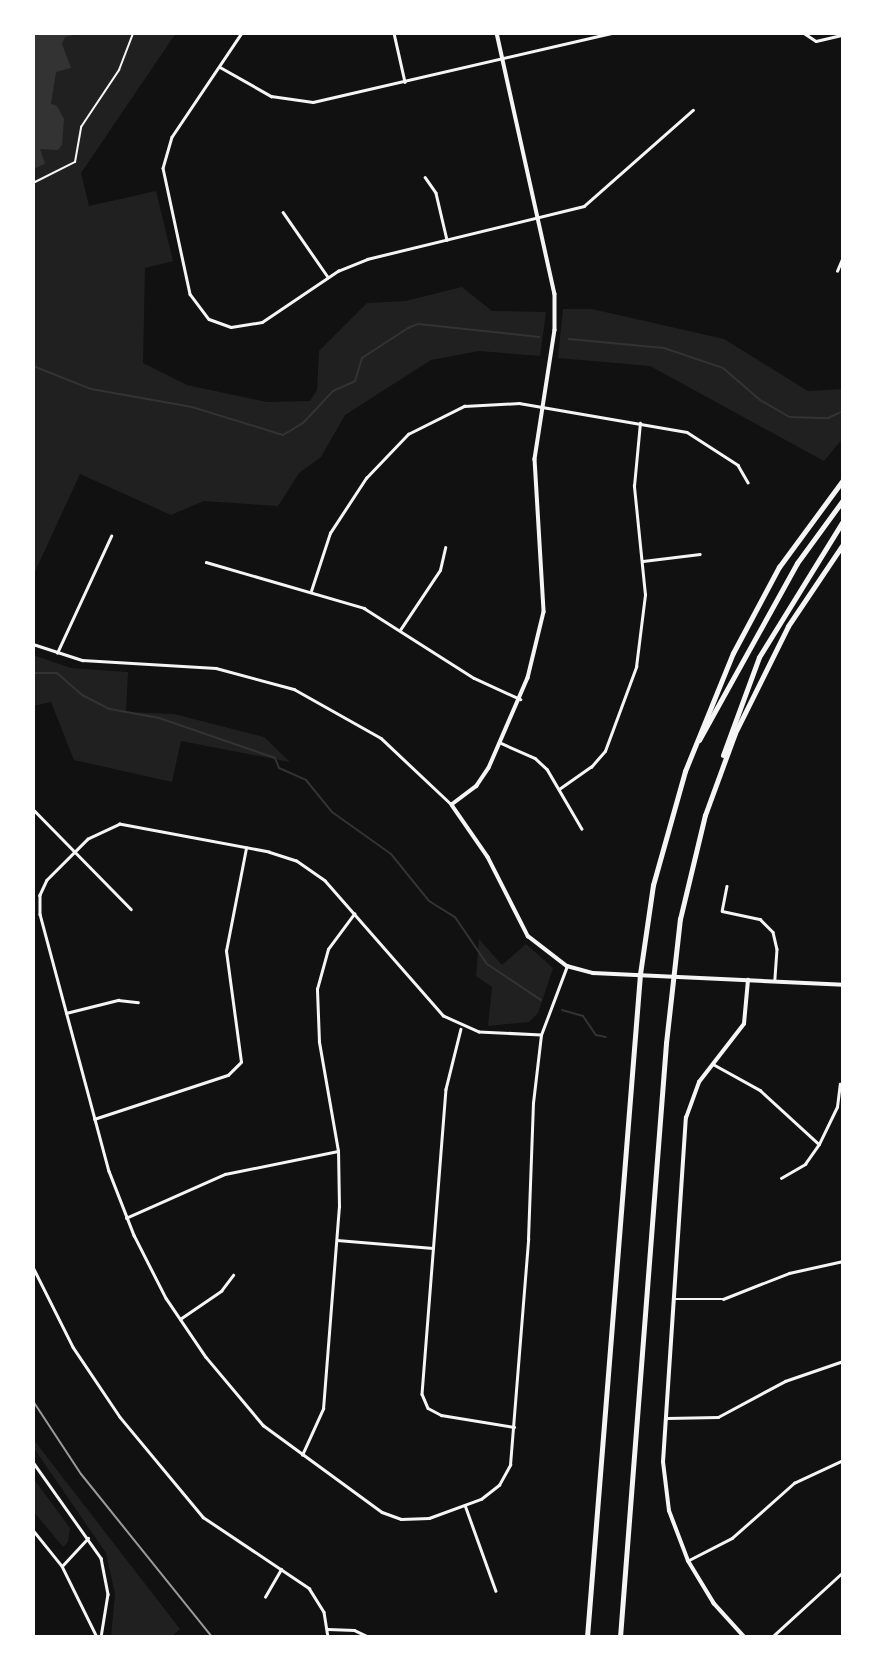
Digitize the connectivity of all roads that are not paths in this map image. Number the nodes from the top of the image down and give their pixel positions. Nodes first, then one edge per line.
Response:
1 (242, 33) edge
2 (394, 33) edge
3 (497, 33) edge
4 (612, 33) edge
5 (804, 33) edge
6 (605, 34) edge
7 (843, 35) edge
8 (503, 59) junction
9 (220, 66) junction
10 (405, 82) junction
11 (693, 110) dead end
12 (425, 177) dead end
13 (283, 212) dead end
14 (539, 219) junction
15 (447, 240) junction
16 (843, 257) edge
17 (837, 271) dead end
18 (328, 277) junction
19 (542, 407) junction
20 (640, 424) junction
21 (843, 481) edge
22 (748, 482) dead end
23 (843, 500) edge
24 (843, 521) edge
25 (111, 536) dead end
26 (843, 544) edge
27 (445, 548) dead end
28 (700, 554) dead end
29 (643, 561) junction
30 (206, 562) dead end
31 (311, 591) junction
32 (400, 630) junction
33 (33, 644) edge
34 (57, 653) junction
35 (520, 699) junction
36 (501, 743) junction
37 (685, 771) junction
38 (559, 789) junction
39 (452, 805) junction
40 (33, 809) edge
41 (705, 815) junction
42 (582, 829) dead end
43 (246, 847) junction
44 (75, 852) junction
45 (727, 886) dead end
46 (131, 909) dead end
47 (354, 914) junction
48 (567, 966) junction
49 (748, 980) junction
50 (775, 981) junction
51 (843, 985) edge
52 (138, 1002) dead end
53 (66, 1013) junction
54 (461, 1027) junction
55 (541, 1035) junction
56 (713, 1064) junction
57 (840, 1084) dead end
58 (94, 1119) junction
59 (819, 1144) junction
60 (338, 1151) junction
61 (781, 1178) dead end
62 (126, 1218) junction
63 (337, 1240) junction
64 (433, 1248) junction
65 (843, 1261) edge
66 (33, 1267) edge
67 (233, 1275) dead end
68 (673, 1299) junction
69 (180, 1319) junction
70 (843, 1362) edge
71 (665, 1418) junction
72 (514, 1427) junction
73 (302, 1455) junction
74 (843, 1460) edge
75 (33, 1462) edge
76 (465, 1505) junction
77 (33, 1530) edge
78 (88, 1538) junction
79 (688, 1561) junction
80 (62, 1566) junction
81 (281, 1569) junction
82 (843, 1572) edge
83 (496, 1591) dead end
84 (265, 1597) dead end
85 (328, 1629) junction
86 (99, 1637) edge
87 (328, 1637) edge
88 (369, 1637) edge
89 (587, 1637) edge
90 (620, 1637) edge
91 (744, 1637) edge
92 (772, 1637) edge

1 - 9 street
2 - 10 street
3 - 8 street
4 - 6 street
5 - 7 street
6 - 8 street
8 - 10 street
8 - 14 street
9 - 10 street
9 - 18 street
11 - 14 street
12 - 15 street
13 - 18 street
14 - 15 street
14 - 19 street
15 - 18 street
16 - 17 street
19 - 20 street
19 - 31 street
19 - 35 street
20 - 22 street
20 - 29 street
21 - 37 highway
23 - 37 highway
24 - 41 highway
25 - 34 street
26 - 41 highway
27 - 32 street
28 - 29 street
29 - 38 street
30 - 31 street
31 - 32 street
32 - 35 street
33 - 34 street
34 - 39 street
35 - 36 street
36 - 38 street
36 - 39 street
37 - 89 highway
38 - 42 street
39 - 48 street
40 - 44 street
41 - 90 highway
43 - 44 street
43 - 47 street
43 - 58 street
44 - 46 street
44 - 53 street
45 - 50 street
47 - 54 street
47 - 60 street
48 - 49 street
48 - 55 street
49 - 50 street
49 - 56 street
50 - 51 street
52 - 53 street
53 - 58 street
54 - 55 street
54 - 64 street
55 - 72 street
56 - 59 street
56 - 68 street
57 - 59 street
58 - 62 street
59 - 61 street
60 - 62 street
60 - 63 street
62 - 69 street
63 - 64 street
63 - 73 street
64 - 72 street
65 - 68 street
66 - 81 street
67 - 69 street
68 - 71 street
69 - 73 street
70 - 71 street
71 - 79 street
72 - 76 street
73 - 76 street
74 - 79 street
75 - 78 street
76 - 83 street
77 - 80 street
78 - 80 street
78 - 86 street
79 - 91 street
80 - 86 street
81 - 84 street
81 - 85 street
82 - 92 street
85 - 87 street
85 - 88 street

